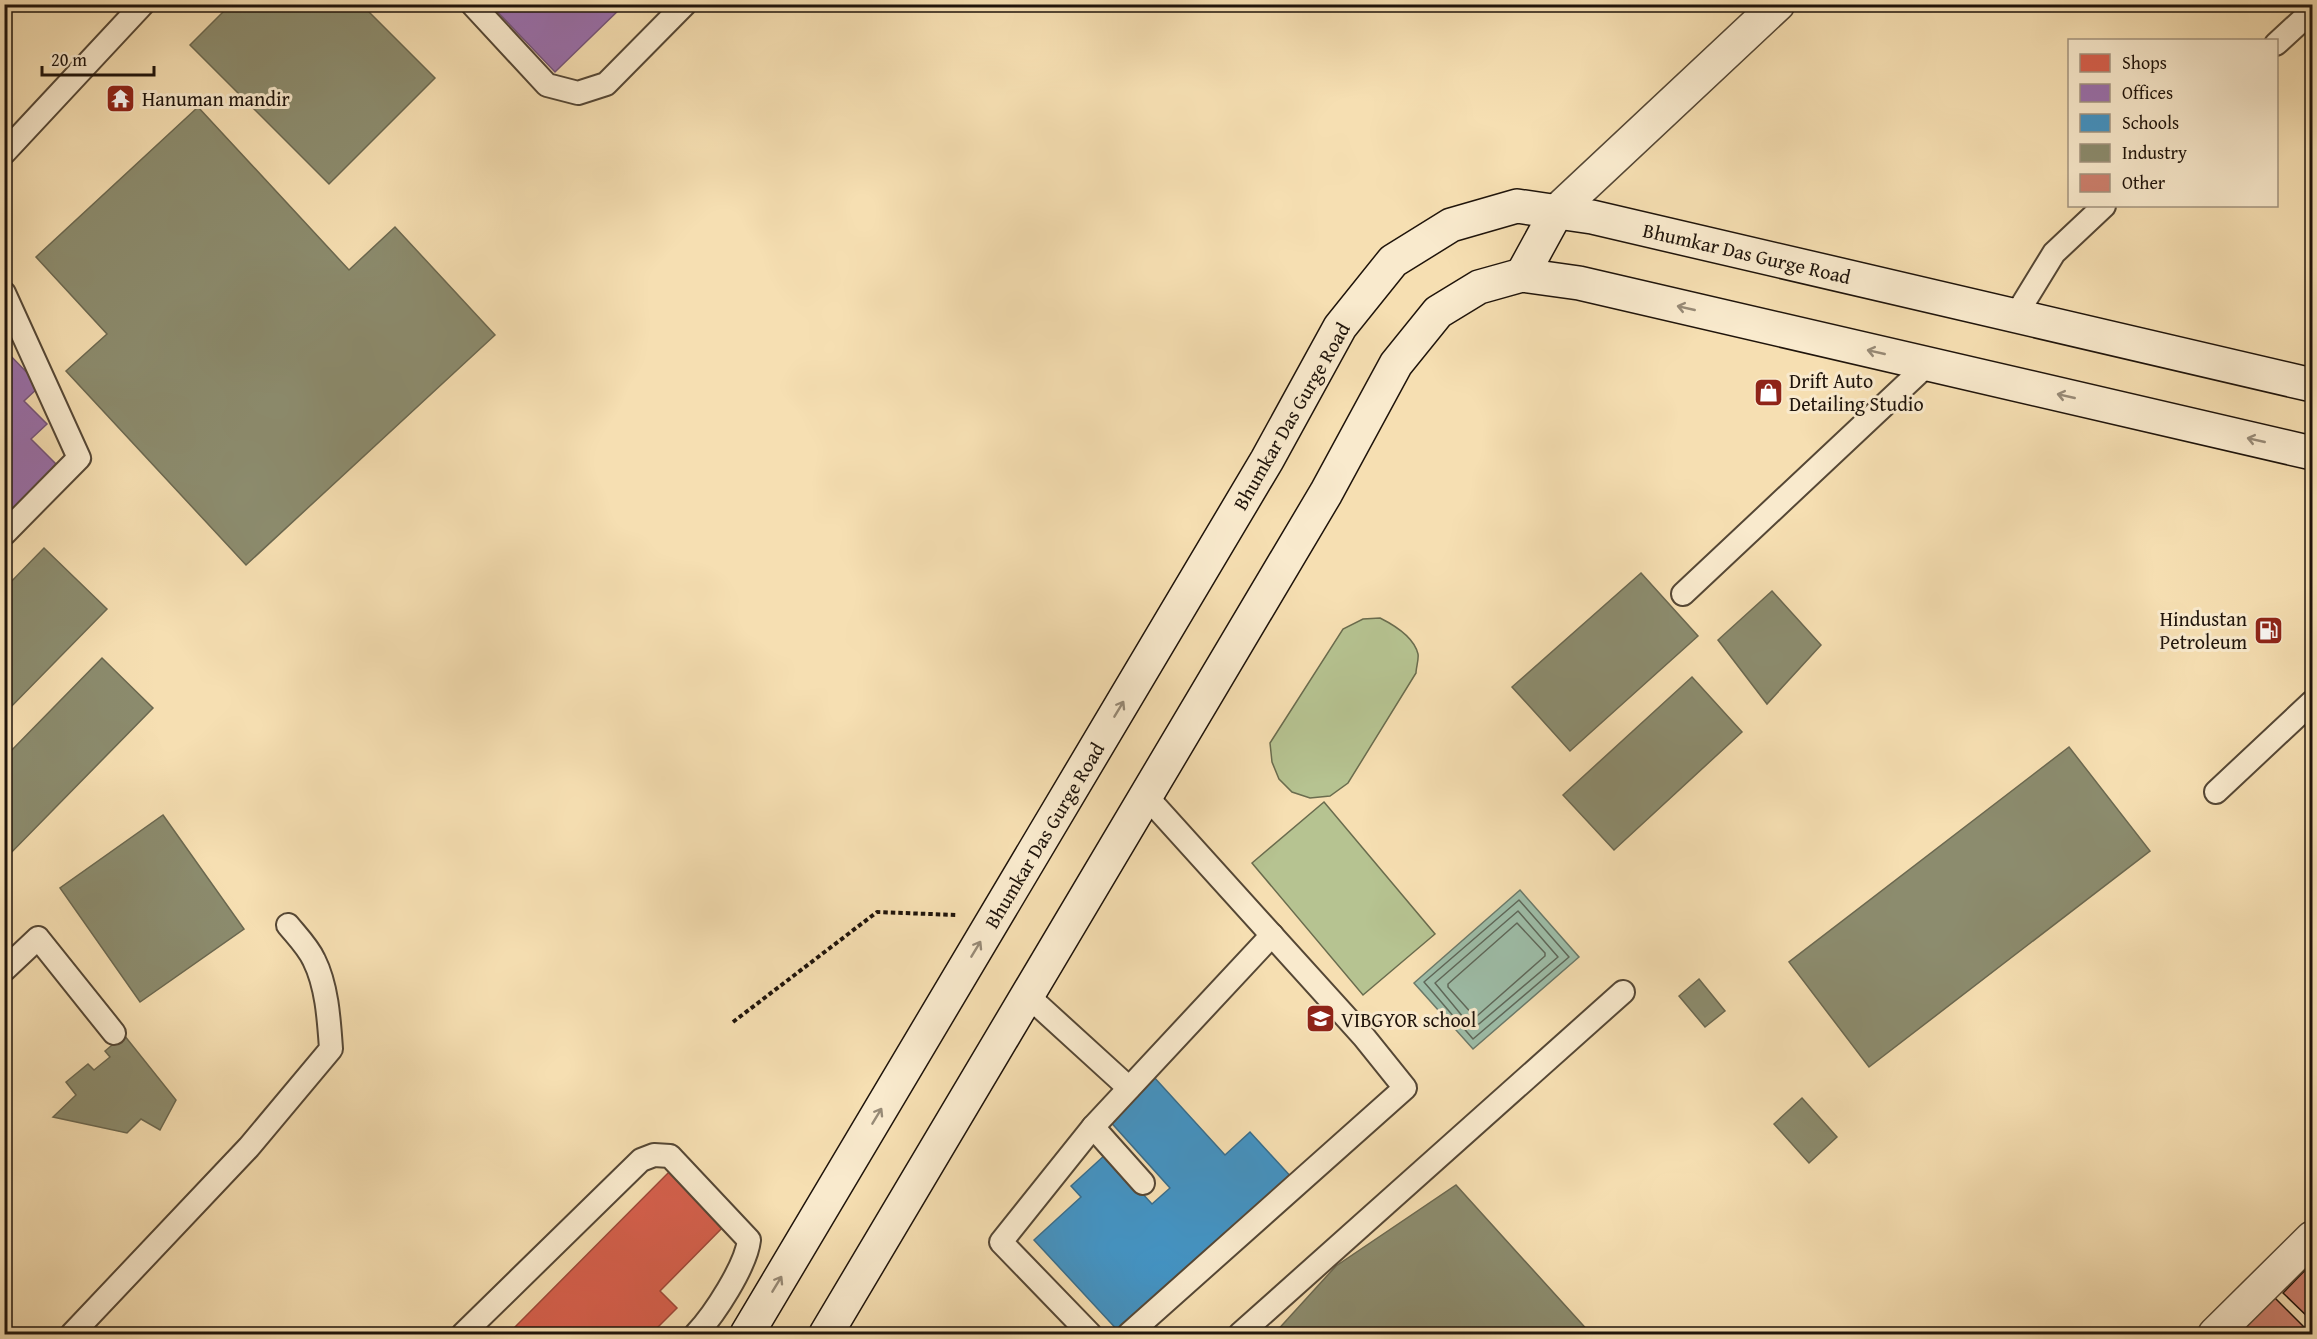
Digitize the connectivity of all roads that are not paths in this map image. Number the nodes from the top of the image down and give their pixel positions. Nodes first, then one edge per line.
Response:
1 (143, 4) edge
2 (472, 4) edge
3 (685, 4) edge
4 (1778, 4) edge
5 (2313, 11) edge
6 (2278, 43) edge
7 (4, 153) edge
8 (2103, 207) edge
9 (1557, 211) junction
10 (1522, 275) junction
11 (4, 293) edge
12 (2016, 315) junction
13 (1928, 364) junction
14 (2313, 386) edge
15 (2313, 453) edge
16 (4, 534) edge
17 (1683, 594) dead end
18 (2313, 702) edge
19 (2216, 792) dead end
20 (1146, 796) junction
21 (288, 925) dead end
22 (1272, 935) junction
23 (4, 970) edge
24 (1623, 992) dead end
25 (1027, 995) junction
26 (114, 1033) dead end
27 (1129, 1088) junction
28 (1093, 1126) junction
29 (1143, 1184) dead end
30 (2313, 1238) edge
31 (72, 1335) edge
32 (463, 1335) edge
33 (696, 1335) edge
34 (747, 1335) edge
35 (826, 1335) edge
36 (1090, 1335) edge
37 (1129, 1335) edge
38 (1240, 1335) edge
39 (2215, 1335) edge

1 - 7 lane
2 - 3 lane
4 - 9 main road
5 - 6 lane
8 - 12 lane
9 - 10 main road
9 - 12 main road, Bhumkar Das Gurge Road
34 -> 9 main road, Bhumkar Das Gurge Road
13 -> 10 main road
10 - 20 main road
11 - 16 lane
12 - 14 main road, Bhumkar Das Gurge Road
15 -> 13 main road
13 - 17 lane
18 - 19 lane
20 - 22 lane
20 - 25 main road
21 - 31 lane
22 - 27 lane
22 - 37 lane
23 - 26 lane
24 - 38 lane
25 - 27 lane
25 - 35 main road
27 - 28 lane
28 - 29 lane
28 - 36 lane
30 - 39 main road
32 - 33 lane

